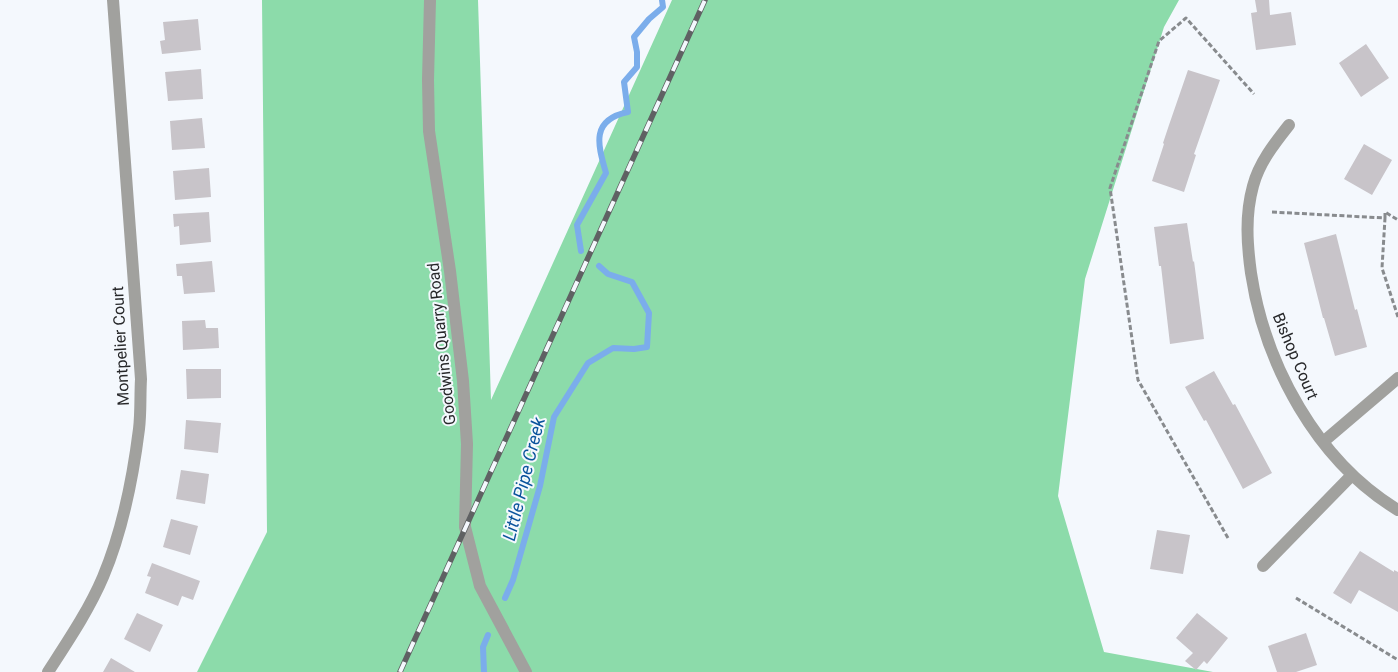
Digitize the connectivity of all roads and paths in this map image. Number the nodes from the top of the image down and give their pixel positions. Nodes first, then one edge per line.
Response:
1 (112, 0) edge
2 (430, 0) edge
3 (1254, 94) dead end
4 (1289, 126) dead end
5 (1272, 212) dead end
6 (1385, 218) junction
7 (1398, 220) edge
8 (1398, 316) edge
9 (1398, 378) edge
10 (1323, 442) junction
11 (1352, 475) junction
12 (1398, 510) edge
13 (1228, 538) dead end
14 (1263, 566) dead end
15 (1296, 598) dead end
16 (1398, 660) edge
17 (48, 672) edge
18 (526, 672) edge

1 - 17 street, Montpelier Court
2 - 18 street, Goodwins Quarry Road
3 - 13 path
4 - 10 street, Bishop Court
5 - 6 path
6 - 7 path
6 - 8 path
9 - 10 street
10 - 11 street, Bishop Court
11 - 12 street, Bishop Court
11 - 14 street
15 - 16 path

